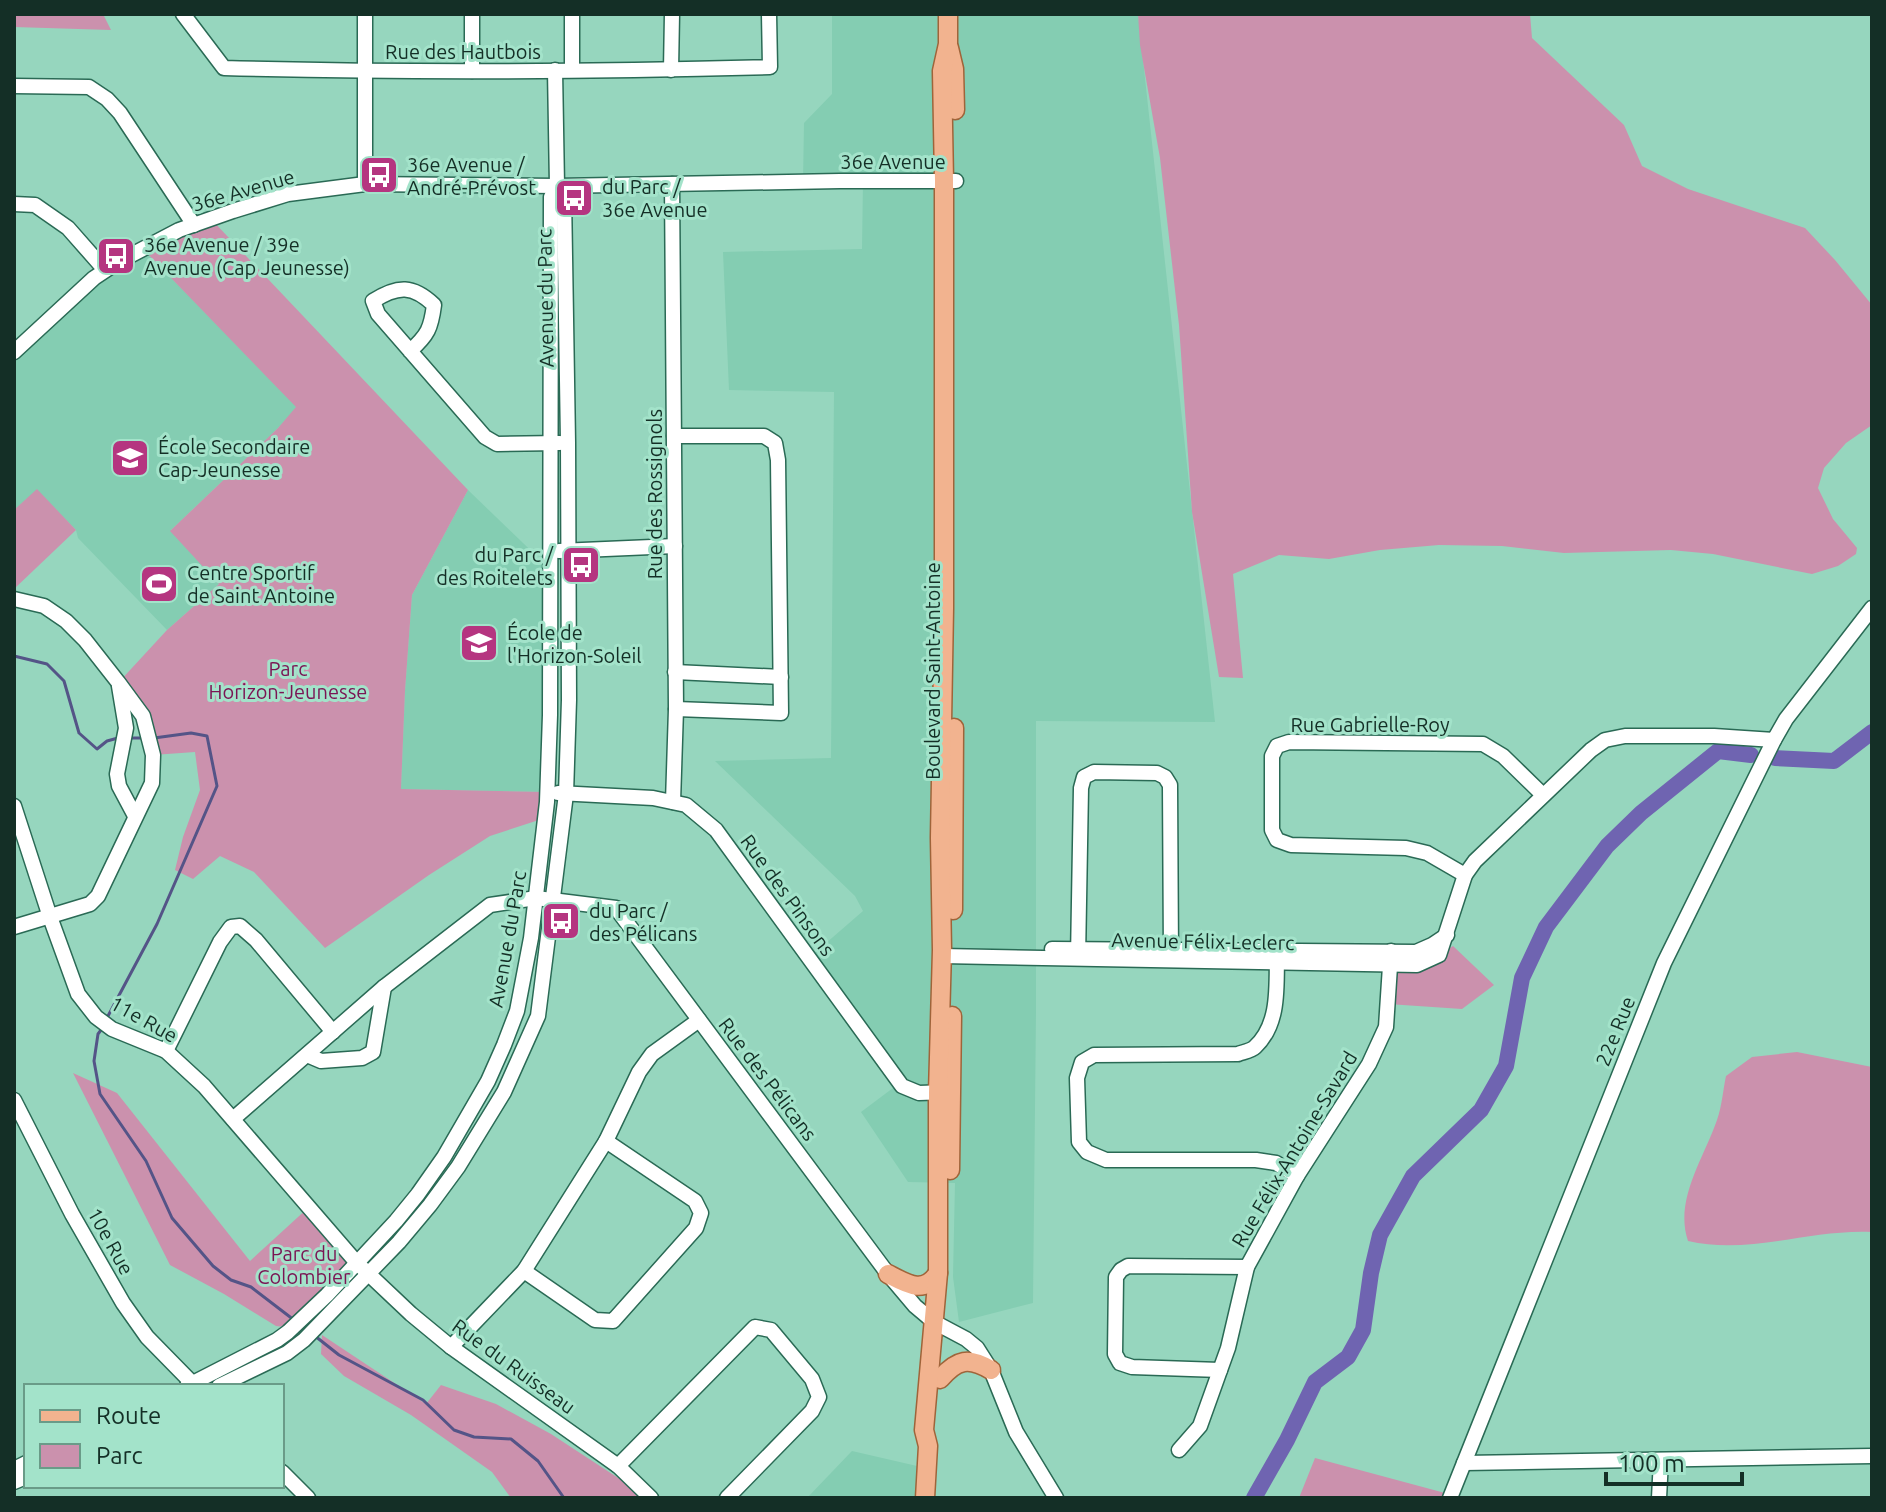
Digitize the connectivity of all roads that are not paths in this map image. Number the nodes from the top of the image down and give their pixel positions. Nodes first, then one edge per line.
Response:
1 (183, 14) edge
2 (365, 14) edge
3 (472, 14) edge
4 (572, 14) edge
5 (672, 14) edge
6 (769, 14) edge
7 (948, 14) edge
8 (555, 70) junction
9 (572, 70) junction
10 (671, 70) junction
11 (472, 71) junction
12 (365, 72) junction
13 (14, 86) edge
14 (950, 181) junction
15 (365, 184) junction
16 (672, 184) junction
17 (557, 186) junction
18 (14, 204) edge
19 (194, 225) junction
20 (105, 270) junction
21 (410, 351) junction
22 (14, 352) edge
23 (674, 436) junction
24 (568, 442) junction
25 (551, 443) junction
26 (675, 546) junction
27 (551, 550) junction
28 (568, 551) junction
29 (14, 599) edge
30 (1872, 608) edge
31 (675, 672) junction
32 (781, 677) junction
33 (118, 682) junction
34 (550, 698) junction
35 (569, 700) junction
36 (676, 709) junction
37 (1774, 740) junction
38 (547, 792) junction
39 (566, 794) junction
40 (1543, 795) junction
41 (673, 802) junction
42 (14, 806) edge
43 (135, 816) junction
44 (1465, 875) junction
45 (536, 898) junction
46 (552, 900) junction
47 (50, 917) junction
48 (14, 927) edge
49 (947, 953) junction
50 (1077, 954) junction
51 (1172, 955) junction
52 (1277, 956) junction
53 (1391, 958) junction
54 (384, 987) junction
55 (699, 1020) junction
56 (333, 1032) junction
57 (166, 1051) junction
58 (307, 1055) junction
59 (945, 1092) junction
60 (14, 1100) edge
61 (233, 1119) junction
62 (606, 1141) junction
63 (1297, 1176) junction
64 (357, 1263) junction
65 (1247, 1267) junction
66 (524, 1271) junction
67 (938, 1273) junction
68 (369, 1274) junction
69 (888, 1274) junction
70 (940, 1325) junction
71 (451, 1347) junction
72 (991, 1370) junction
73 (1220, 1370) junction
74 (940, 1379) junction
75 (190, 1384) edge
76 (193, 1384) edge
77 (223, 1384) edge
78 (928, 1446) junction
79 (1179, 1450) dead end
80 (1872, 1456) edge
81 (1661, 1460) junction
82 (1464, 1463) junction
83 (618, 1466) junction
84 (284, 1474) edge
85 (308, 1498) edge
86 (651, 1498) edge
87 (727, 1498) edge
88 (925, 1498) edge
89 (1056, 1498) edge
90 (1450, 1498) edge
91 (1659, 1498) edge

1 - 12 street, Rue des Hautbois
2 - 12 street
3 - 11 street
4 - 9 street
5 - 10 street
6 - 10 street, Rue des Hautbois
7 - 14 main road, Boulevard Saint-Antoine
8 - 9 street, Rue des Hautbois
8 - 11 street, Rue des Hautbois
8 - 17 street, Avenue du Parc
9 - 10 street, Rue des Hautbois
11 - 12 street, Rue des Hautbois
12 - 15 street
13 - 19 street
14 - 16 street, 36e Avenue
14 - 49 main road, Boulevard Saint-Antoine
15 - 17 street, 36e Avenue
15 - 19 street, 36e Avenue
16 - 17 street, 36e Avenue
16 - 23 street, Rue des Rossignols
17 - 24 street, Avenue du Parc
17 - 25 street, Avenue du Parc
18 - 20 street
19 - 20 street, 36e Avenue
20 - 22 street, 36e Avenue
21 - 21 street
21 - 25 street
23 - 26 street, Rue des Rossignols
23 - 32 street
24 - 25 street
24 - 28 street, Avenue du Parc
25 - 27 street, Avenue du Parc
26 - 28 street
26 - 31 street, Rue des Rossignols
27 - 28 street
27 - 34 street, Avenue du Parc
28 - 35 street, Avenue du Parc
29 - 33 street
30 - 37 street, 22e Rue
31 - 32 street
31 - 36 street, Rue des Rossignols
32 - 36 street
33 - 43 street
33 - 43 street
34 - 35 street
34 - 38 street, Avenue du Parc
35 - 39 street, Avenue du Parc
36 - 41 street, Rue des Rossignols
37 - 40 street, Avenue Félix-Leclerc
37 - 82 street, 22e Rue
38 - 39 street, Rue des Pinsons
38 - 45 street, Avenue du Parc
39 - 41 street, Rue des Pinsons
39 - 46 street, Avenue du Parc
40 - 44 street, Avenue Félix-Leclerc
40 - 44 street, Rue Gabrielle-Roy
41 - 59 street, Rue des Pinsons
42 - 47 street, 11e Rue
43 - 47 street
44 - 53 street, Avenue Félix-Leclerc
45 - 46 street, Rue des Pélicans
45 - 54 street, Rue des Pélicans
45 - 64 street, Avenue du Parc
46 - 55 street, Rue des Pélicans
46 - 68 street, Avenue du Parc
47 - 48 street
47 - 57 street, 11e Rue
49 - 50 street, Avenue Félix-Leclerc
49 - 59 main road, Boulevard Saint-Antoine
50 - 51 street, Avenue Félix-Leclerc
50 - 51 street
51 - 52 street, Avenue Félix-Leclerc
52 - 53 street, Avenue Félix-Leclerc
52 - 63 street
53 - 63 street, Rue Félix-Antoine-Savard
54 - 56 street, Rue des Pélicans
54 - 58 street
55 - 62 street
55 - 69 street, Rue des Pélicans
56 - 57 street
56 - 58 street, Rue des Pélicans
57 - 61 street, 11e Rue
58 - 61 street, Rue des Pélicans
59 - 67 main road, Boulevard Saint-Antoine
59 - 70 main road, Boulevard Saint-Antoine
60 - 75 street, 10e Rue
61 - 64 street, 11e Rue
62 - 66 street
62 - 66 street
63 - 65 street, Rue Félix-Antoine-Savard
64 - 68 street, Rue du Ruisseau
64 - 76 street, Avenue du Parc
65 - 73 street, Rue Félix-Antoine-Savard
65 - 73 street
66 - 71 street
67 - 69 main road
67 - 70 main road, Boulevard Saint-Antoine
68 - 71 street, Rue du Ruisseau
68 - 77 street, Avenue du Parc
69 - 70 street, Rue des Pélicans
70 - 72 street
70 - 74 main road
70 - 78 main road
71 - 83 street, Rue du Ruisseau
72 - 74 main road
72 - 89 street
73 - 79 street, Rue Félix-Antoine-Savard
74 - 78 main road
78 - 88 main road
80 - 81 street
81 - 82 street
81 - 91 street
82 - 90 street, 22e Rue
83 - 86 street, Rue du Ruisseau
83 - 87 street
84 - 85 street

